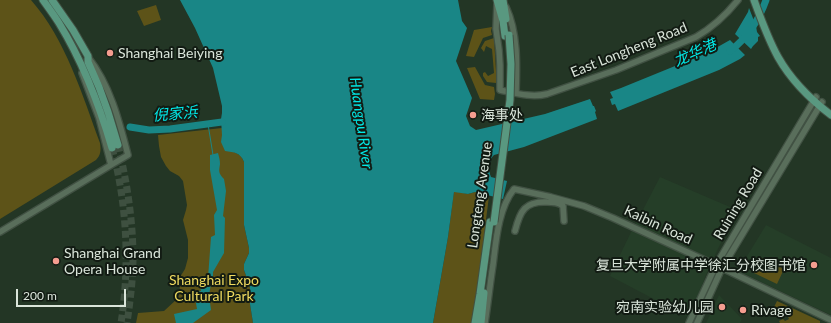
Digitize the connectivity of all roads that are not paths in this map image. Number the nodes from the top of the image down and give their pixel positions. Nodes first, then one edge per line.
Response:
1 (42, 0) edge
2 (52, 0) edge
3 (500, 0) edge
4 (738, 0) edge
5 (754, 0) edge
6 (759, 0) edge
7 (74, 50) junction
8 (86, 61) junction
9 (516, 93) junction
10 (815, 99) junction
11 (821, 104) junction
12 (831, 109) edge
13 (831, 115) edge
14 (115, 147) tunnel mouth
15 (111, 164) junction
16 (564, 222) dead end
17 (515, 231) dead end
18 (0, 232) edge
19 (716, 265) junction
20 (722, 268) junction
21 (484, 282) junction
22 (831, 320) edge
23 (475, 323) edge
24 (480, 323) edge
25 (485, 323) edge
26 (689, 323) edge
27 (697, 323) edge

1 - 7 main road
2 - 8 main road
3 - 9 street
3 - 9 street, East Longheng Road
3 - 21 main road, Longteng Avenue, bridge
4 - 9 street, East Longheng Road
5 - 10 main road
6 - 10 main road
7 - 8 main road
7 - 15 street
8 - 14 main road
8 - 15 street
10 - 11 main road
10 - 19 street, Ruining Road
11 - 12 main road
11 - 13 main road
11 - 20 street, Ruining Road
15 - 18 street
16 - 17 street
19 - 20 street, Kaibin Road
19 - 25 street, Kaibin Road
19 - 26 street, Ruining Road
20 - 22 street, Kaibin Road
20 - 27 street, Ruining Road
21 - 23 main road, Longteng Avenue
21 - 24 main road, Longteng Avenue

